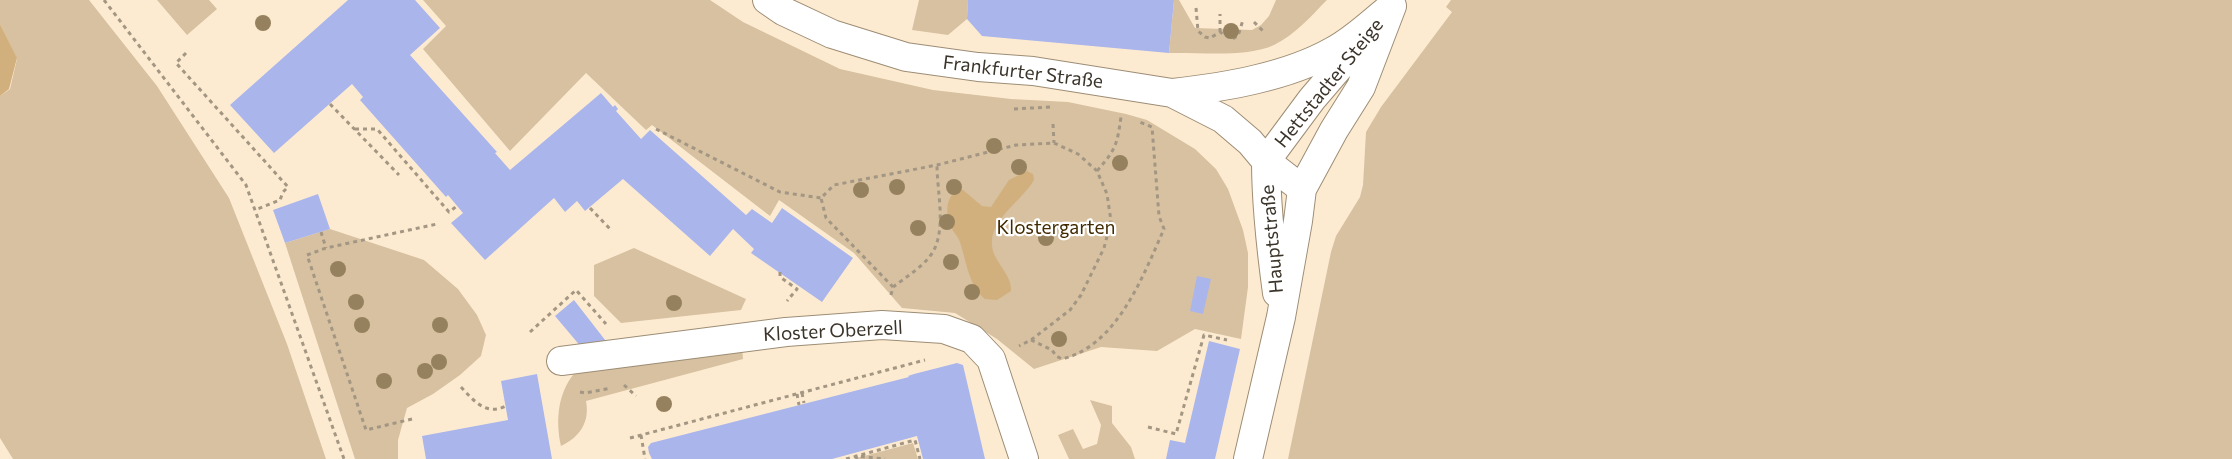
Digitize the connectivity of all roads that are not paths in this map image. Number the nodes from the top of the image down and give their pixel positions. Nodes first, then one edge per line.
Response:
1 (767, 0) edge
2 (1395, 3) edge
3 (1172, 93) junction
4 (1266, 161) junction
5 (1318, 161) junction
6 (1302, 189) junction
7 (1281, 317) junction
8 (561, 361) dead end
9 (1024, 459) edge
10 (1248, 459) edge

1 - 3 main road, Frankfurter Straße
2 - 3 main road, Hettstadter Steige
2 - 4 main road, Hettstadter Steige
2 - 5 main road, Hettstadter Steige
3 - 4 main road, Frankfurter Straße
4 - 5 main road
4 - 6 main road, Frankfurter Straße
4 - 7 main road, Hauptstraße
5 - 6 main road, Hettstadter Steige
6 - 7 main road, Hauptstraße
7 - 10 main road, Hauptstraße
8 - 9 main road, Kloster Oberzell

